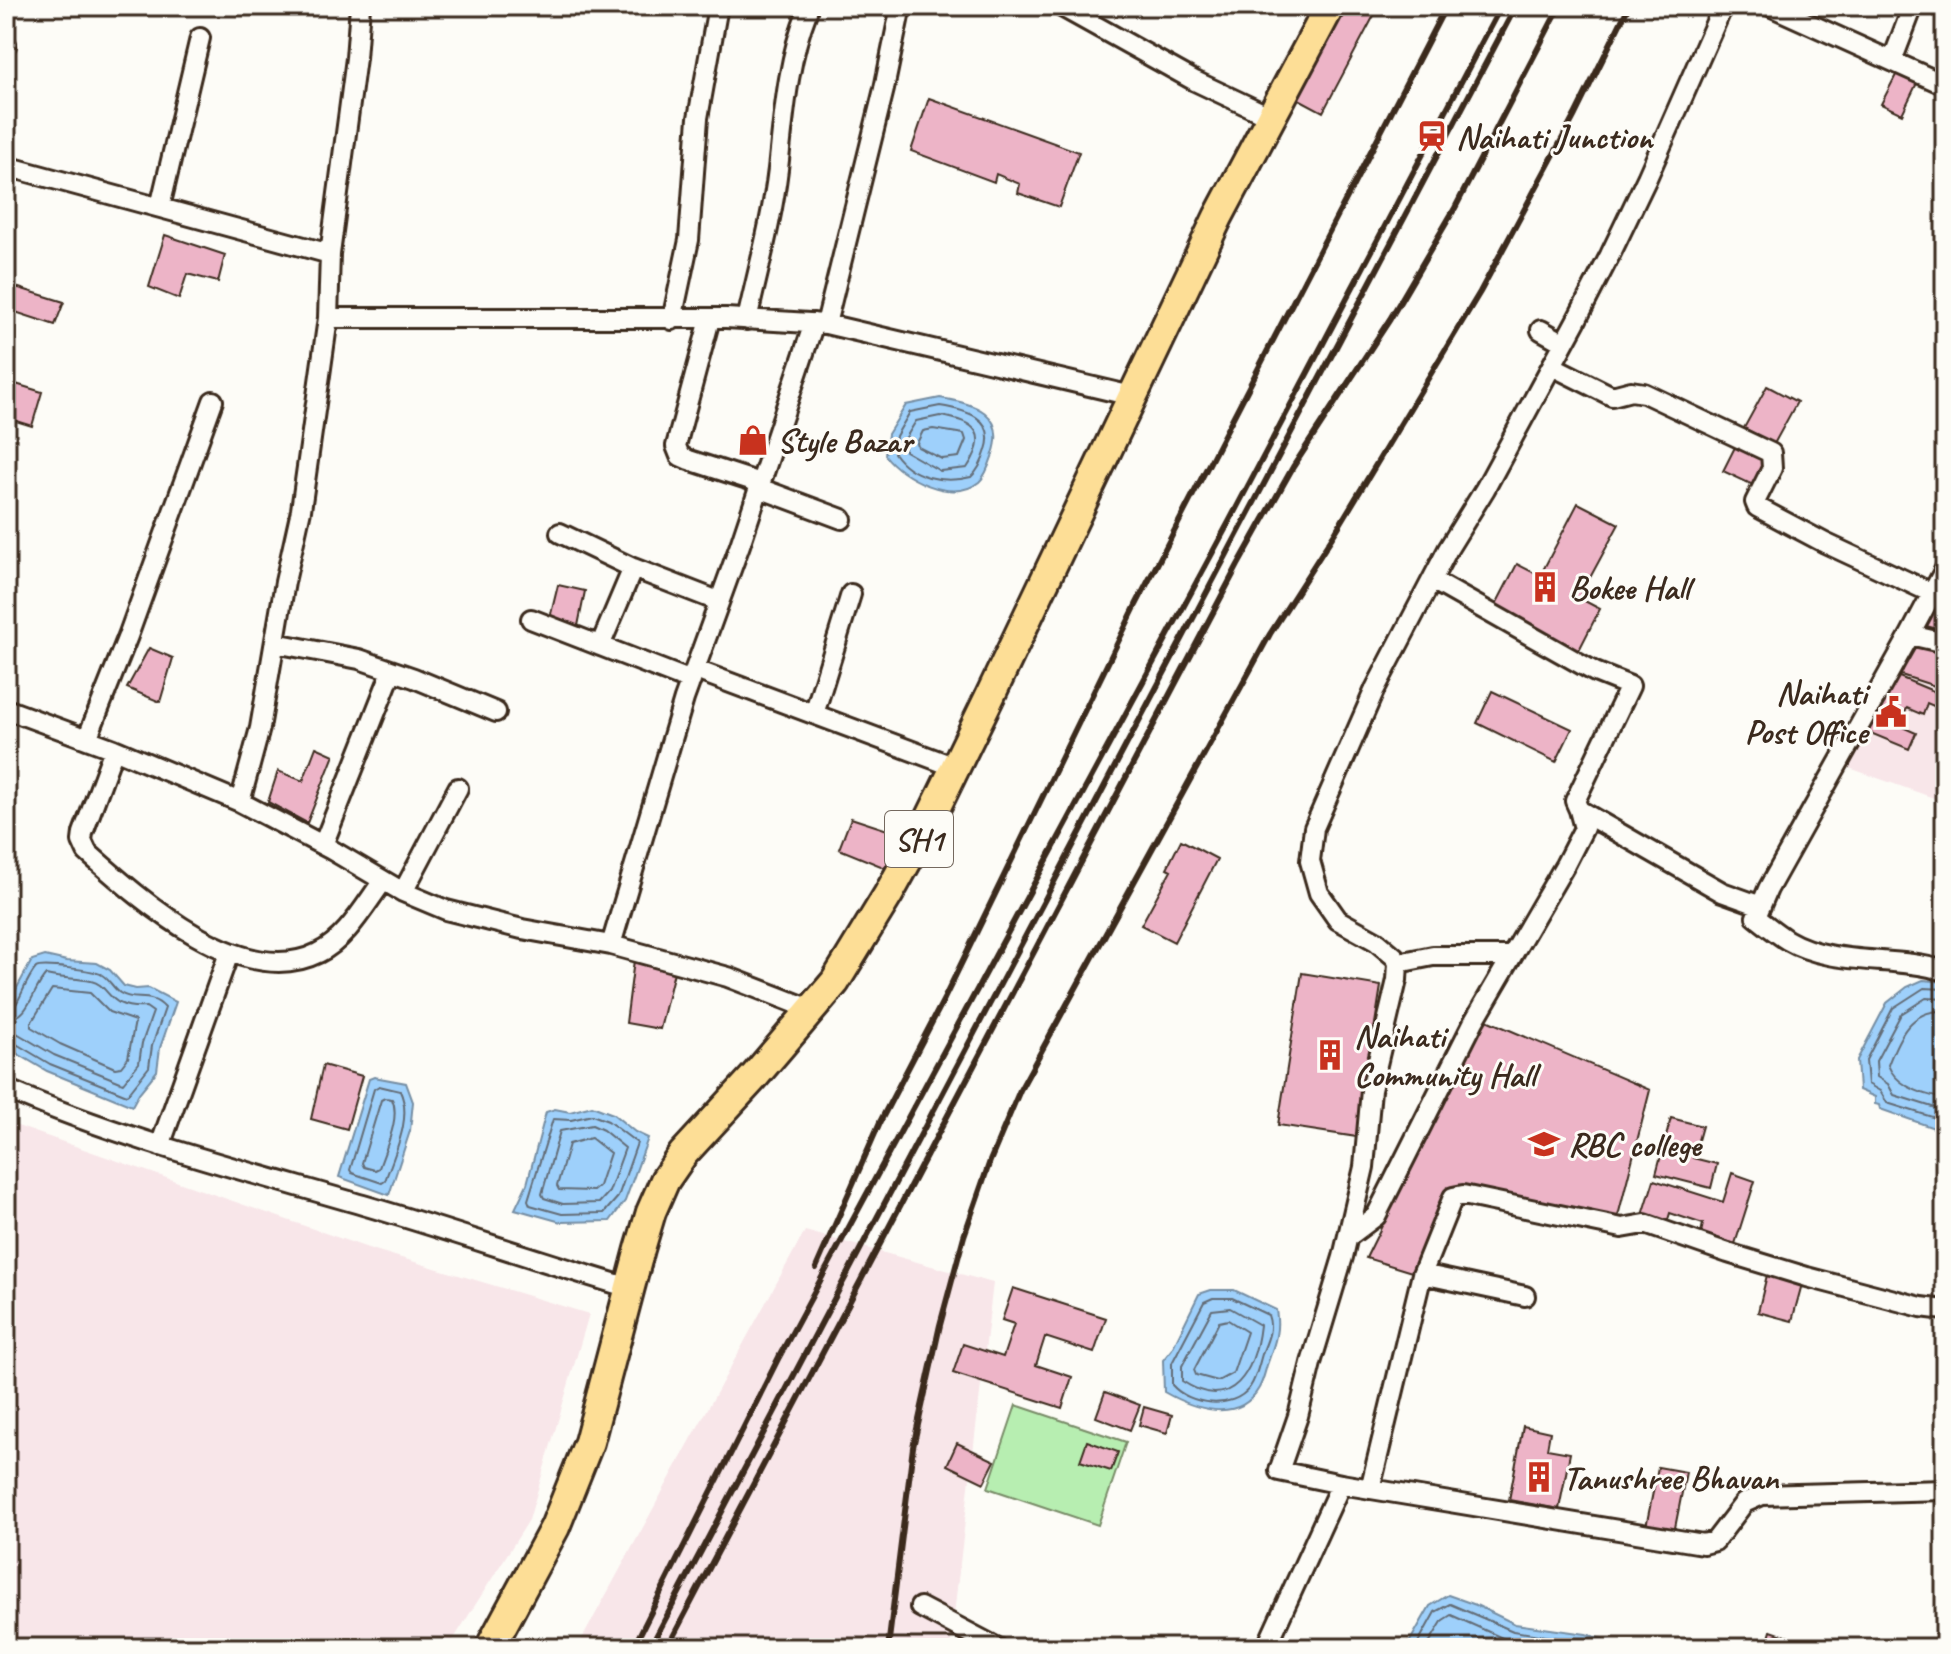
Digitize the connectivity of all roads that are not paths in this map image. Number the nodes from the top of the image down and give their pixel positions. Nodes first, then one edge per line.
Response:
1 (360, 6) edge
2 (718, 6) edge
3 (901, 6) edge
4 (1060, 6) edge
5 (1330, 6) edge
6 (1723, 6) edge
7 (1770, 6) edge
8 (1913, 6) edge
9 (807, 12) dead end
10 (200, 38) dead end
11 (1892, 61) junction
12 (1945, 85) edge
13 (1271, 117) junction
14 (6, 166) edge
15 (160, 207) junction
16 (330, 254) junction
17 (328, 318) junction
18 (710, 319) junction
19 (672, 320) junction
20 (747, 320) junction
21 (820, 324) junction
22 (1541, 330) dead end
23 (1564, 343) junction
24 (1552, 366) junction
25 (1132, 396) junction
26 (213, 401) dead end
27 (760, 486) junction
28 (842, 519) dead end
29 (560, 533) dead end
30 (633, 568) junction
31 (1945, 569) edge
32 (1432, 580) junction
33 (1932, 593) junction
34 (851, 594) dead end
35 (718, 601) junction
36 (531, 619) dead end
37 (1910, 635) junction
38 (275, 643) junction
39 (1945, 643) edge
40 (600, 646) junction
41 (392, 671) junction
42 (694, 676) junction
43 (6, 709) edge
44 (496, 712) dead end
45 (814, 714) junction
46 (87, 739) junction
47 (114, 749) junction
48 (955, 767) junction
49 (458, 788) dead end
50 (240, 802) junction
51 (1579, 810) junction
52 (323, 845) junction
53 (383, 881) junction
54 (403, 892) junction
55 (1761, 906) junction
56 (611, 945) junction
57 (229, 953) junction
58 (1511, 956) junction
59 (1398, 963) junction
60 (1945, 971) edge
61 (813, 1010) junction
62 (6, 1089) edge
63 (160, 1146) junction
64 (1348, 1237) junction
65 (1422, 1274) junction
66 (630, 1288) junction
67 (1525, 1296) dead end
68 (1945, 1310) edge
69 (1341, 1484) junction
70 (1370, 1489) junction
71 (1945, 1490) edge
72 (920, 1607) dead end
73 (490, 1648) edge
74 (998, 1648) edge
75 (1266, 1648) edge

1 - 16 street
2 - 19 street
3 - 21 street
4 - 13 street
5 - 13 main road, SH1
6 - 23 street
7 - 11 street
8 - 11 street
9 - 20 street
10 - 15 street
11 - 12 street
13 - 25 main road, SH1
14 - 15 street
15 - 16 street
16 - 17 street
17 - 19 street
17 - 38 street
18 - 19 street
18 - 20 street
18 - 27 street
20 - 21 street
21 - 25 street
21 - 27 street
22 - 23 street
23 - 24 street
24 - 32 street
24 - 33 street
25 - 48 main road, SH1
26 - 46 street
27 - 28 street
27 - 35 street
29 - 30 street
30 - 35 street
30 - 40 street
31 - 33 street
32 - 51 street
32 - 59 street
33 - 37 street
34 - 45 street
35 - 42 street
36 - 40 street
37 - 39 street
37 - 55 street
38 - 41 street
38 - 50 street
40 - 42 street
41 - 44 street
41 - 52 street
42 - 45 street
42 - 56 street
43 - 46 street
45 - 48 street
46 - 47 street
47 - 50 street
47 - 57 street
48 - 61 main road, SH1
49 - 54 street
50 - 52 street
51 - 55 street
51 - 58 street
52 - 53 street
53 - 54 street
53 - 57 street
54 - 56 street
55 - 60 street
56 - 61 street
57 - 63 street
58 - 59 street
58 - 64 street
59 - 64 street
61 - 66 main road, SH1
62 - 63 street
63 - 66 street
64 - 69 street
65 - 67 street
65 - 68 street
65 - 70 street
66 - 73 main road, SH1
69 - 70 street
69 - 75 street
70 - 71 street
72 - 74 street

